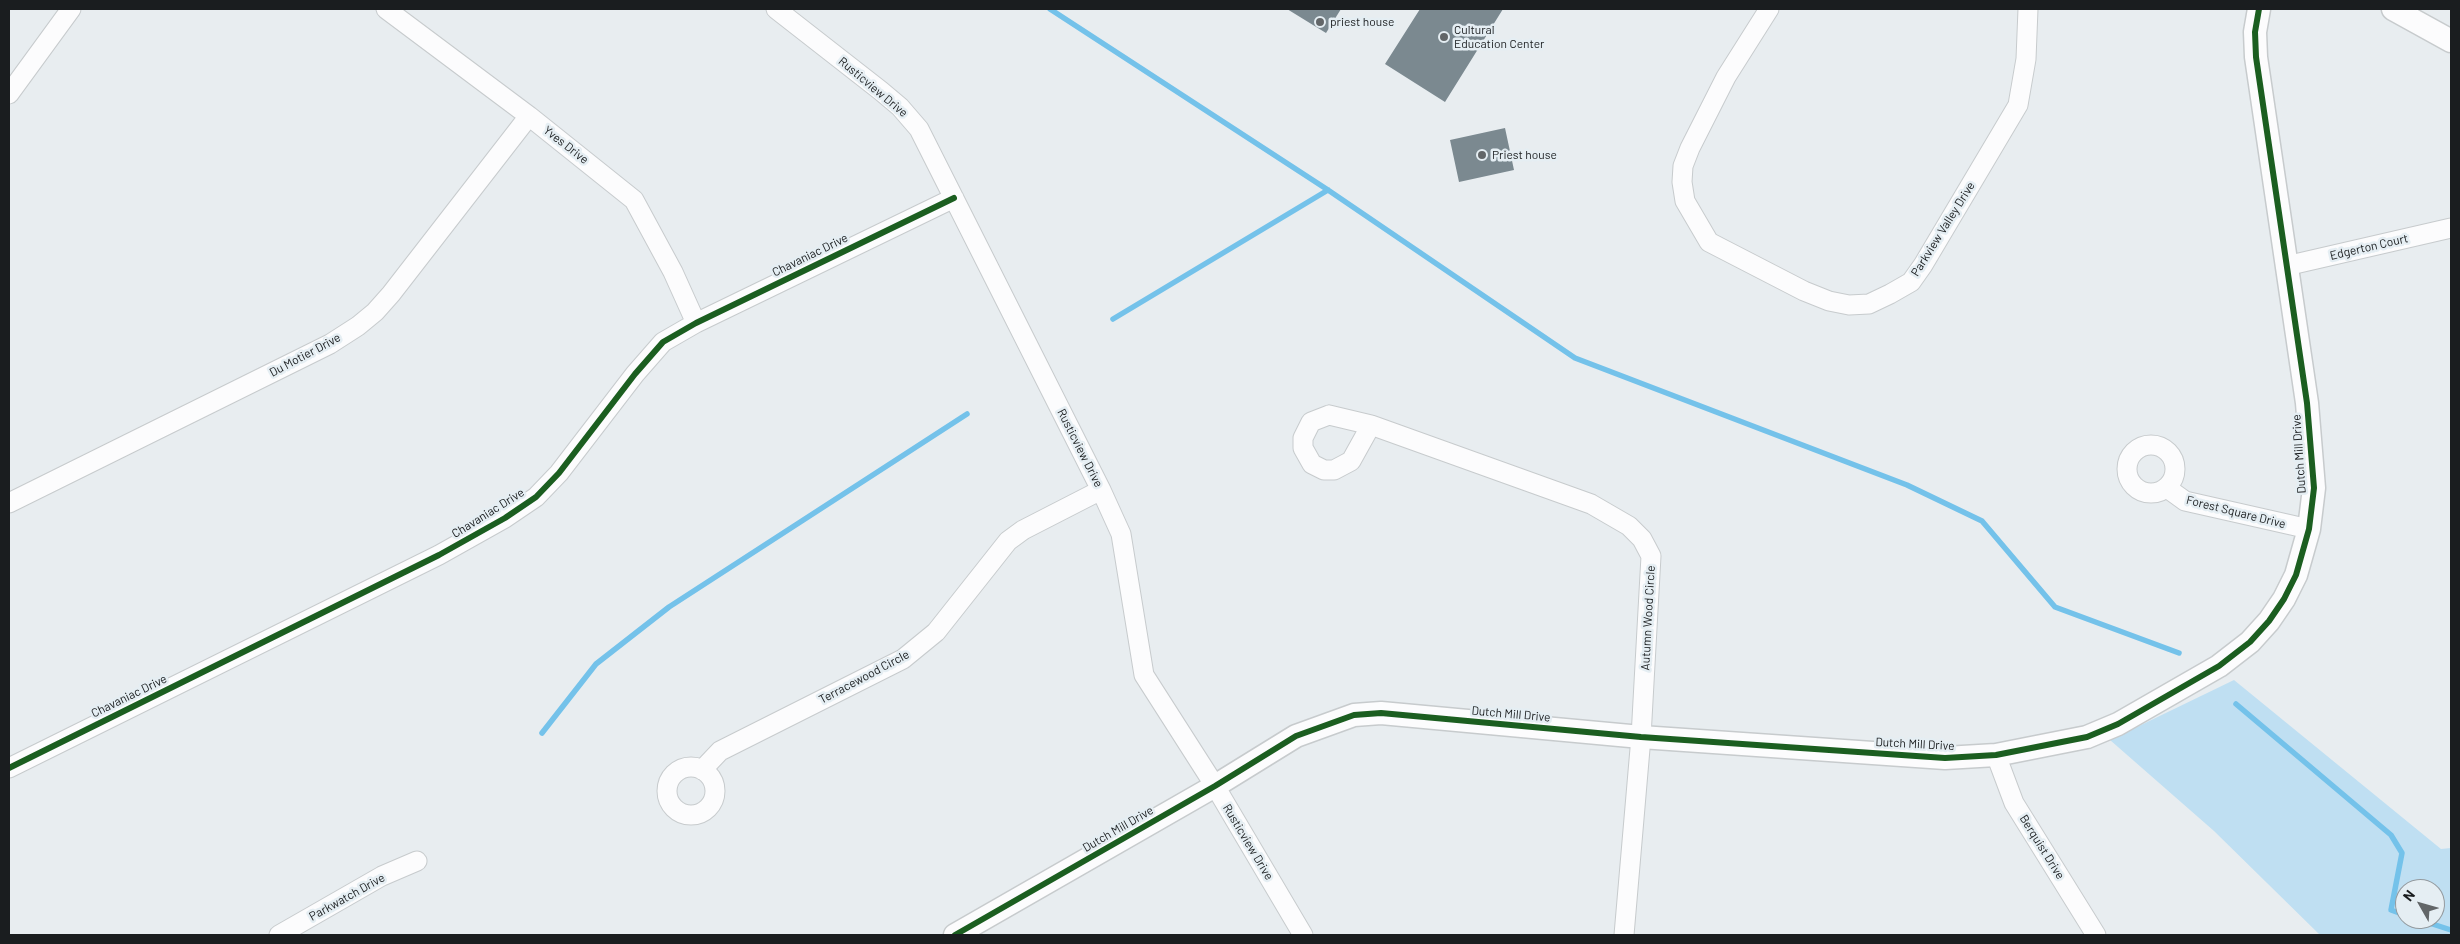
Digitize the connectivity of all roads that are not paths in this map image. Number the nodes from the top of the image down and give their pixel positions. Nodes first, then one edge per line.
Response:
1 (71, 9) edge
2 (386, 9) edge
3 (776, 9) edge
4 (1769, 9) edge
5 (2028, 9) edge
6 (2260, 9) edge
7 (2393, 9) edge
8 (2451, 41) edge
9 (9, 94) edge
10 (529, 116) junction
11 (954, 198) junction
12 (2451, 228) edge
13 (2286, 266) junction
14 (696, 323) junction
15 (1371, 425) dead end
16 (2167, 488) dead end
17 (1101, 490) junction
18 (9, 503) edge
19 (2309, 529) junction
20 (1641, 737) junction
21 (1996, 755) junction
22 (9, 768) edge
23 (702, 770) dead end
24 (1215, 786) junction
25 (417, 861) dead end
26 (279, 935) edge
27 (956, 935) edge
28 (1303, 935) edge
29 (1624, 935) edge
30 (2096, 935) edge

1 - 9 street
2 - 10 street, Yves Drive
3 - 11 street, Rusticview Drive
4 - 5 street, Parkview Valley Drive
6 - 13 street, Dutch Mill Drive
7 - 8 street
10 - 14 street, Yves Drive
10 - 18 street, Du Motier Drive
11 - 14 street, Chavaniac Drive
11 - 17 street, Rusticview Drive
12 - 13 street, Edgerton Court
13 - 19 street, Dutch Mill Drive
14 - 22 street, Chavaniac Drive
15 - 20 street, Autumn Wood Circle
16 - 19 street, Forest Square Drive
17 - 23 street, Terracewood Circle
17 - 24 street, Rusticview Drive
19 - 21 street, Dutch Mill Drive
20 - 21 street, Dutch Mill Drive
20 - 24 street, Dutch Mill Drive
20 - 29 street, Autumn Wood Circle
21 - 30 street, Berquist Drive
24 - 27 street, Dutch Mill Drive
24 - 28 street, Rusticview Drive
25 - 26 street, Parkwatch Drive

